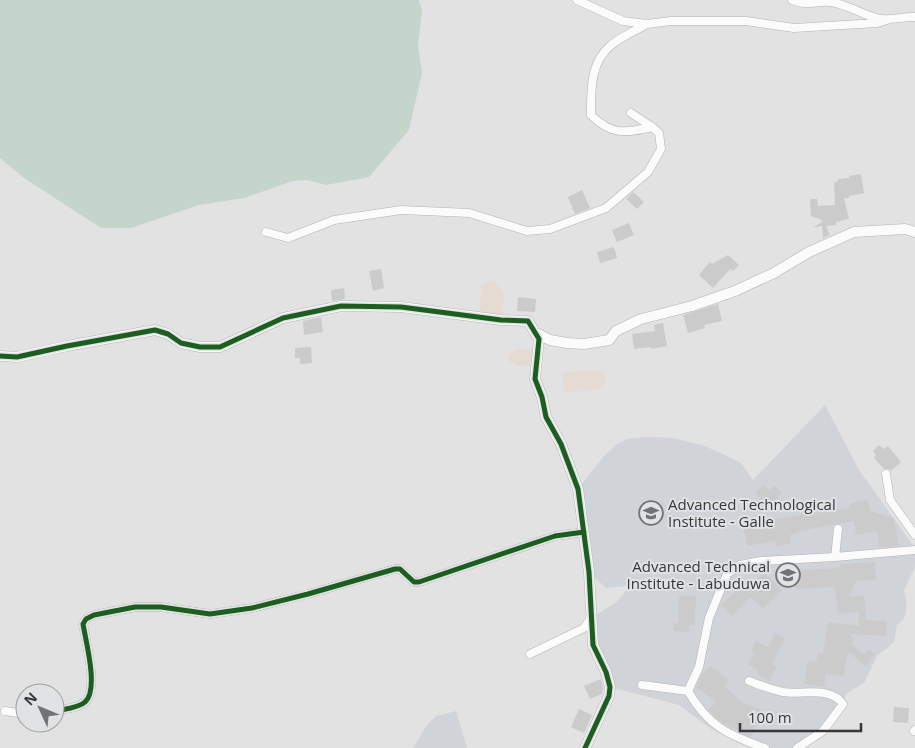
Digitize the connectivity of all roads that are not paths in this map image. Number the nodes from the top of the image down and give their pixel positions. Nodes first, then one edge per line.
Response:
1 (578, 0) edge
2 (792, 0) edge
3 (915, 17) edge
4 (887, 20) junction
5 (647, 24) junction
6 (631, 113) dead end
7 (652, 127) junction
8 (266, 232) dead end
9 (915, 232) edge
10 (536, 334) junction
11 (0, 356) edge
12 (886, 474) dead end
13 (838, 529) dead end
14 (584, 532) junction
15 (915, 535) edge
16 (915, 550) edge
17 (835, 557) junction
18 (591, 618) junction
19 (530, 654) dead end
20 (749, 681) dead end
21 (642, 685) dead end
22 (688, 691) junction
23 (65, 709) edge
24 (5, 711) dead end
25 (15, 712) edge
26 (584, 748) edge
27 (765, 748) edge
28 (797, 748) edge

1 - 5 street
2 - 4 street
3 - 4 street
4 - 5 street
5 - 7 street
6 - 7 street
7 - 8 street
9 - 10 street
10 - 11 street
10 - 14 street
12 - 15 street
13 - 17 street
14 - 18 street
14 - 23 street
16 - 17 street
17 - 22 street
18 - 19 street
18 - 26 street
20 - 28 street
21 - 22 street
22 - 27 street
24 - 25 street

